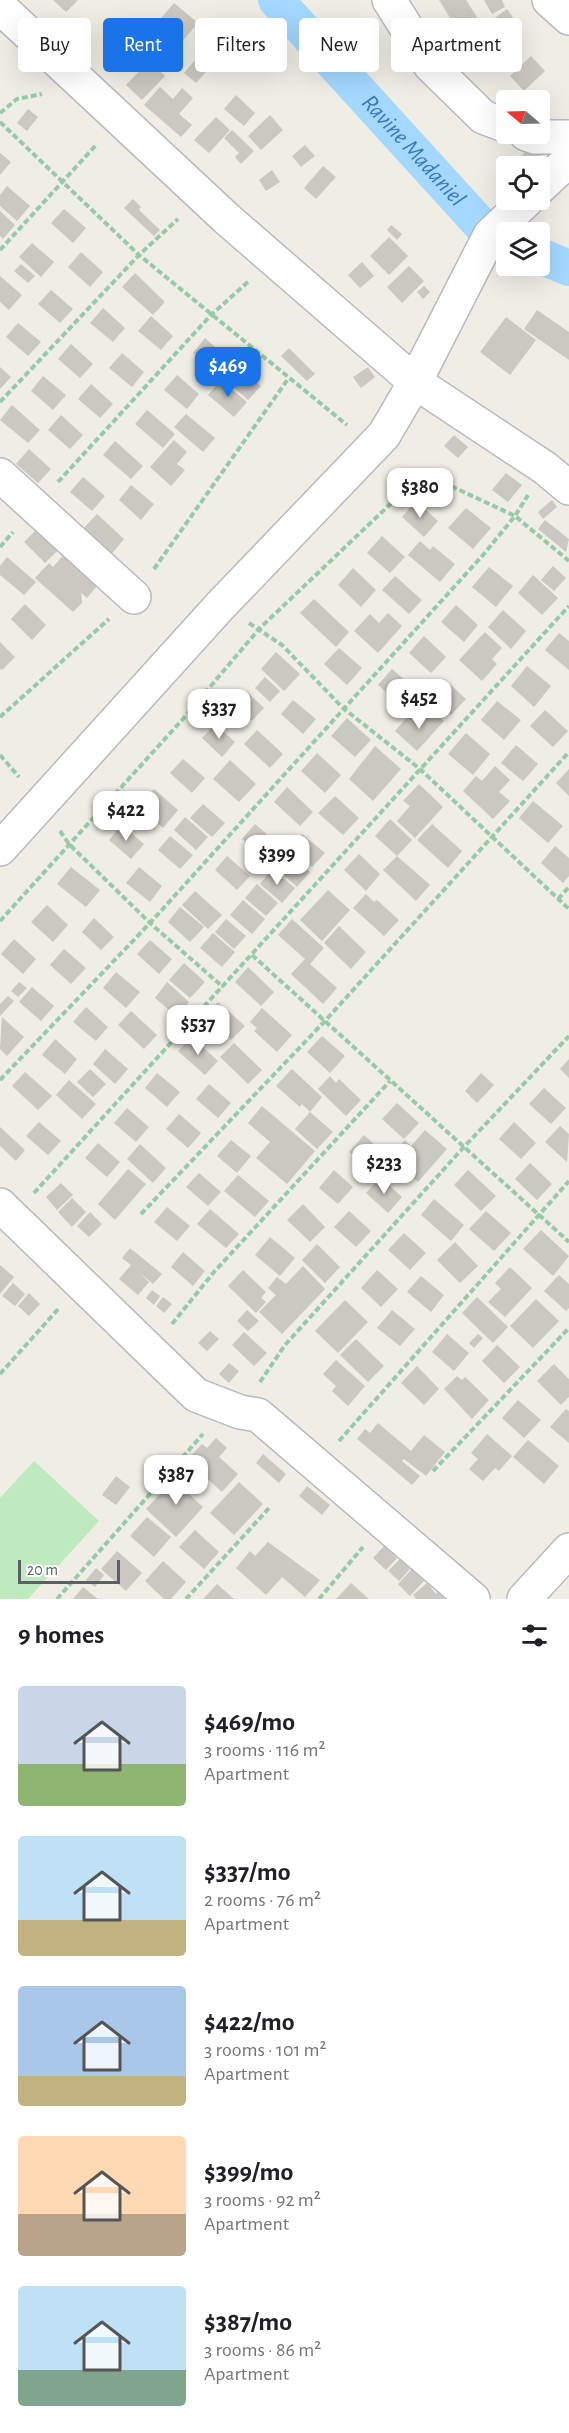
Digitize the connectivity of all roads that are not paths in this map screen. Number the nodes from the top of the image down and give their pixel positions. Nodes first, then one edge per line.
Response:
1 (389, 0) edge
2 (549, 0) edge
3 (0, 7) edge
4 (569, 18) edge
5 (496, 122) edge
6 (550, 137) edge
7 (569, 137) edge
8 (569, 160) edge
9 (550, 178) edge
10 (516, 210) edge
11 (415, 382) junction
12 (0, 475) edge
13 (557, 478) edge
14 (134, 597) road end
15 (0, 849) edge
16 (7, 1210) edge
17 (569, 1550) edge
18 (474, 1599) edge
19 (524, 1599) edge

1 - 5 street
2 - 4 street
3 - 11 street
6 - 7 street
8 - 9 street
10 - 11 street
11 - 13 street
11 - 15 street
12 - 14 street
16 - 18 street
17 - 19 street

